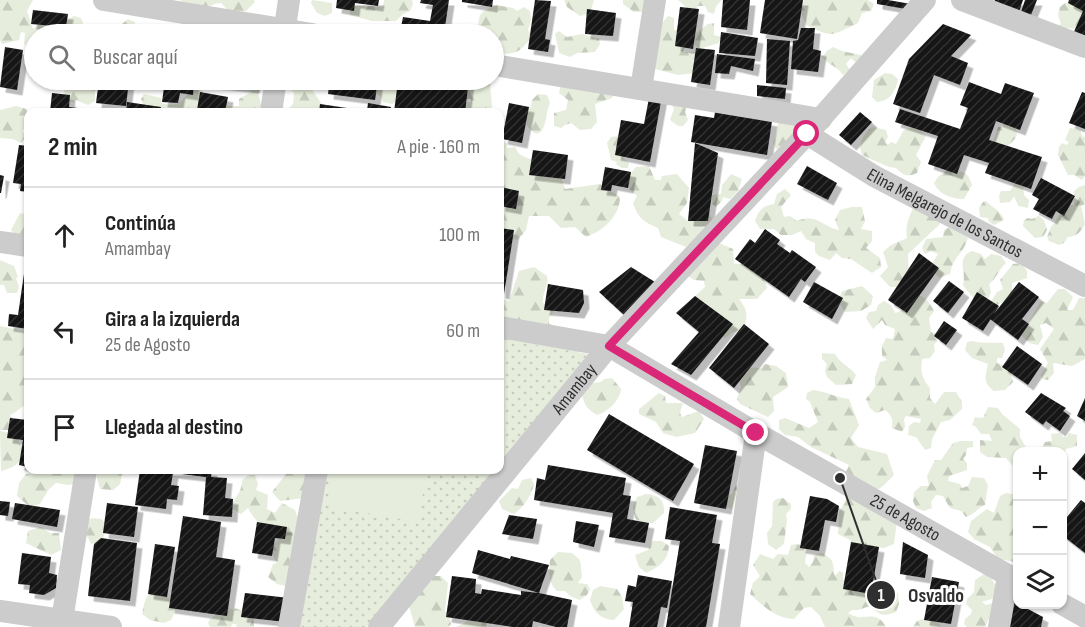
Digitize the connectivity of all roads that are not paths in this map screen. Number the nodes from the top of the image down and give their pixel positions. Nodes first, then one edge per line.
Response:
1 (104, 0) edge
2 (289, 0) edge
3 (655, 0) edge
4 (925, 0) edge
5 (962, 0) edge
6 (239, 24) edge
7 (285, 24) edge
8 (1085, 47) edge
9 (504, 67) edge
10 (641, 89) junction
11 (274, 90) edge
12 (272, 108) edge
13 (814, 127) junction
14 (0, 242) edge
15 (24, 245) edge
16 (1085, 286) edge
17 (504, 328) edge
18 (609, 346) junction
19 (756, 433) junction
20 (85, 474) edge
21 (316, 474) edge
22 (504, 474) edge
23 (504, 474) edge
24 (1013, 579) edge
25 (1067, 607) edge
26 (0, 610) edge
27 (1085, 616) edge
28 (62, 620) junction
29 (111, 627) edge
30 (290, 627) edge
31 (378, 627) edge
32 (729, 627) edge
33 (999, 627) edge

1 - 6 street
2 - 7 street
3 - 10 street
4 - 13 street, Amambay
5 - 8 street
9 - 10 street
10 - 13 street
11 - 12 street
13 - 16 street, Elina Melgarejo de los Santos
13 - 18 street, Amambay
14 - 15 street
17 - 18 street, 25 de Agosto
18 - 19 street, 25 de Agosto
18 - 22 street, Amambay
19 - 24 street, 25 de Agosto
19 - 32 street
20 - 28 street
21 - 30 street
23 - 31 street, Amambay
24 - 33 street
25 - 27 street
26 - 28 street
28 - 29 street

